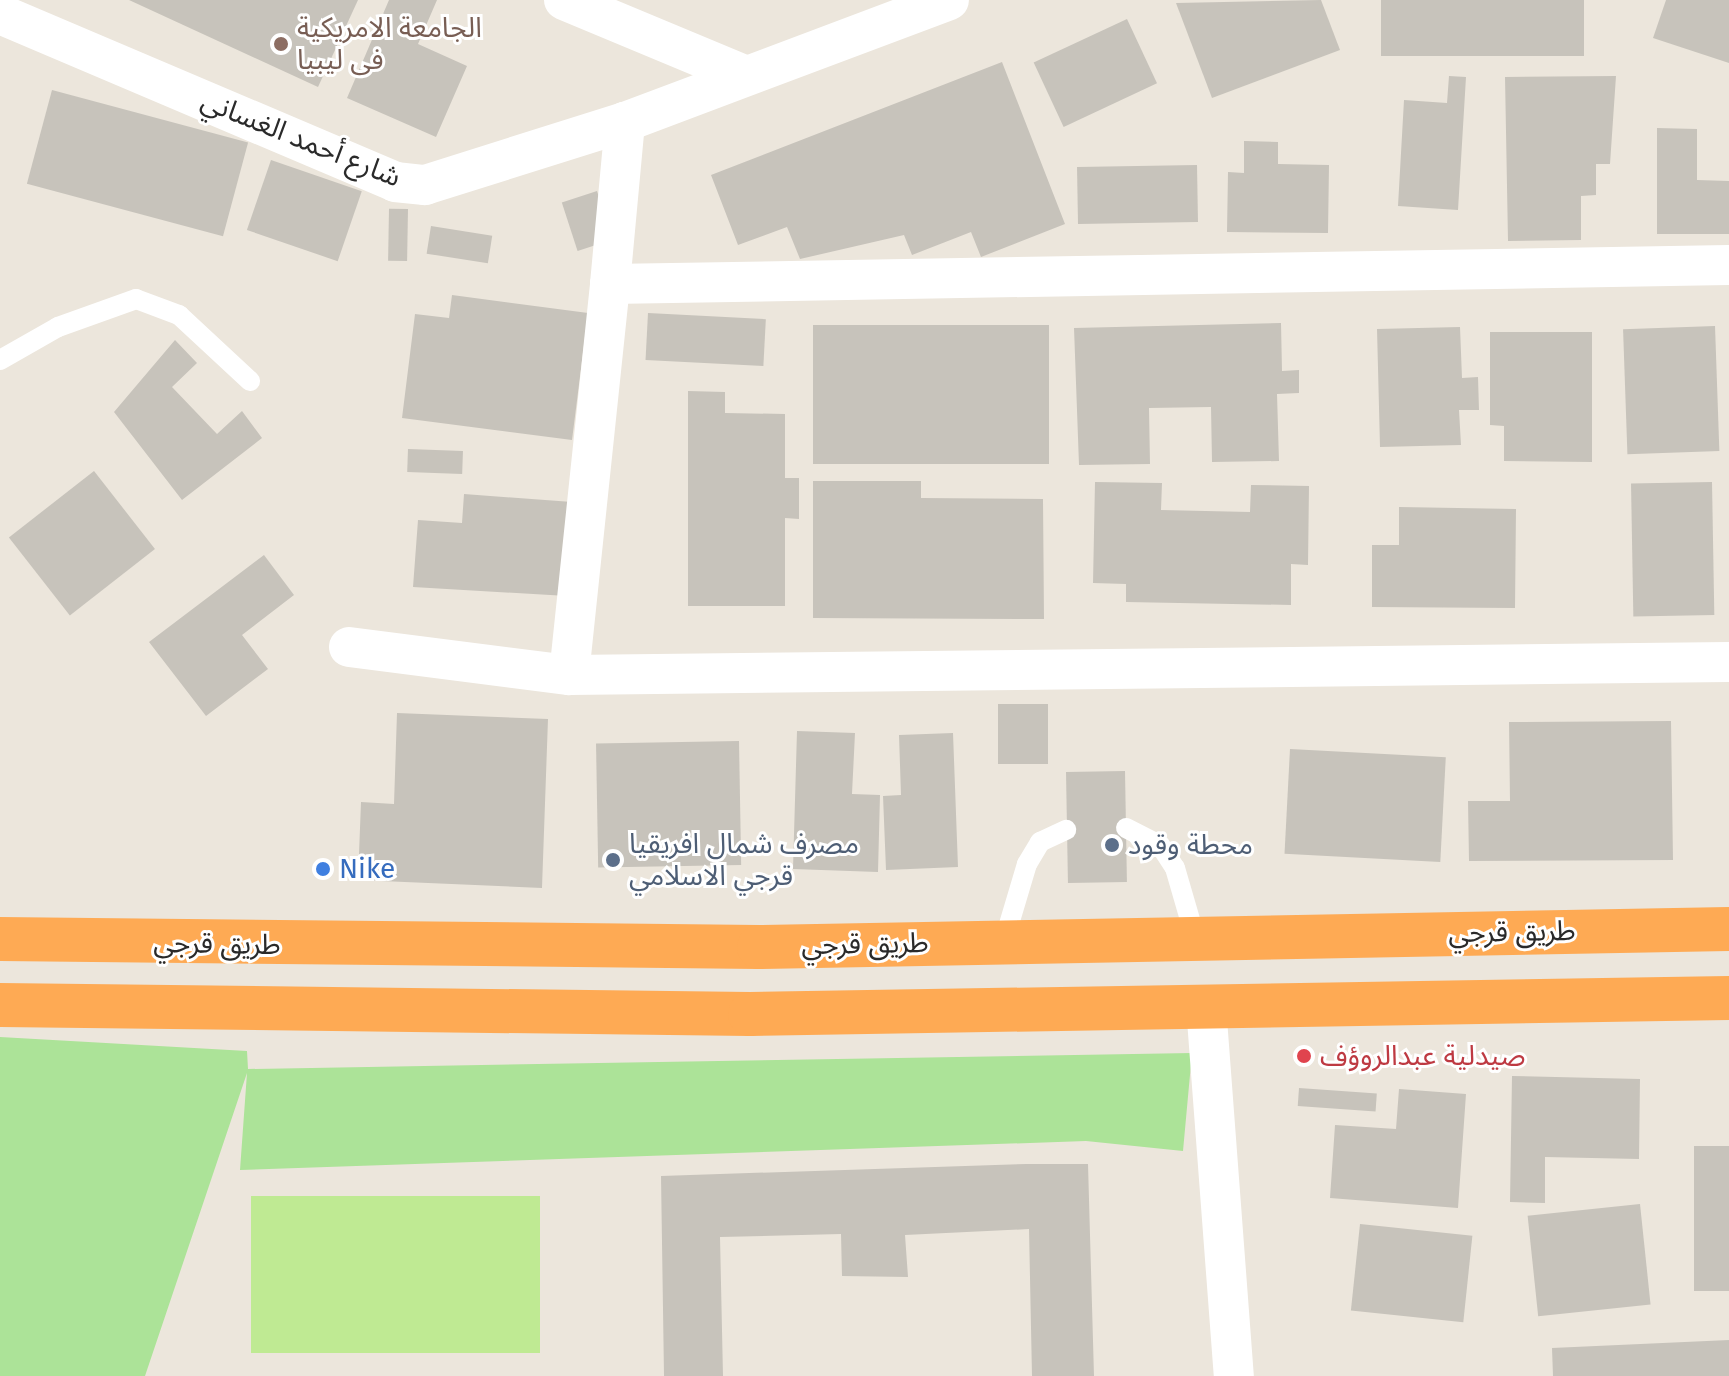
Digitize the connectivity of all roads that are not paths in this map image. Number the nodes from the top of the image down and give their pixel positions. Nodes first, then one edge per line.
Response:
1 (564, 0) edge
2 (949, 0) edge
3 (889, 13) edge
4 (0, 14) edge
5 (744, 75) junction
6 (625, 122) junction
7 (1729, 265) edge
8 (610, 284) junction
9 (0, 360) edge
10 (250, 381) dead end
11 (349, 647) dead end
12 (1729, 662) edge
13 (569, 675) junction
14 (1126, 828) dead end
15 (1066, 830) dead end
16 (1729, 929) edge
17 (1195, 937) junction
18 (0, 939) edge
19 (1004, 941) junction
20 (1729, 998) edge
21 (0, 1005) edge
22 (1206, 1006) junction
23 (1234, 1376) edge

1 - 5 street
2 - 3 street, شارع أحمد الغساني
3 - 5 street, شارع أحمد الغساني
4 - 6 street, شارع أحمد الغساني
5 - 6 street, شارع أحمد الغساني
6 - 8 street
7 - 8 street
8 - 13 street
9 - 10 lane
11 - 13 street
12 - 13 street
14 - 17 lane
15 - 19 lane
16 - 17 highway, طريق قرجي
17 - 19 highway, طريق قرجي
18 - 19 highway, طريق قرجي
20 - 22 highway
21 - 22 highway
22 - 23 street

